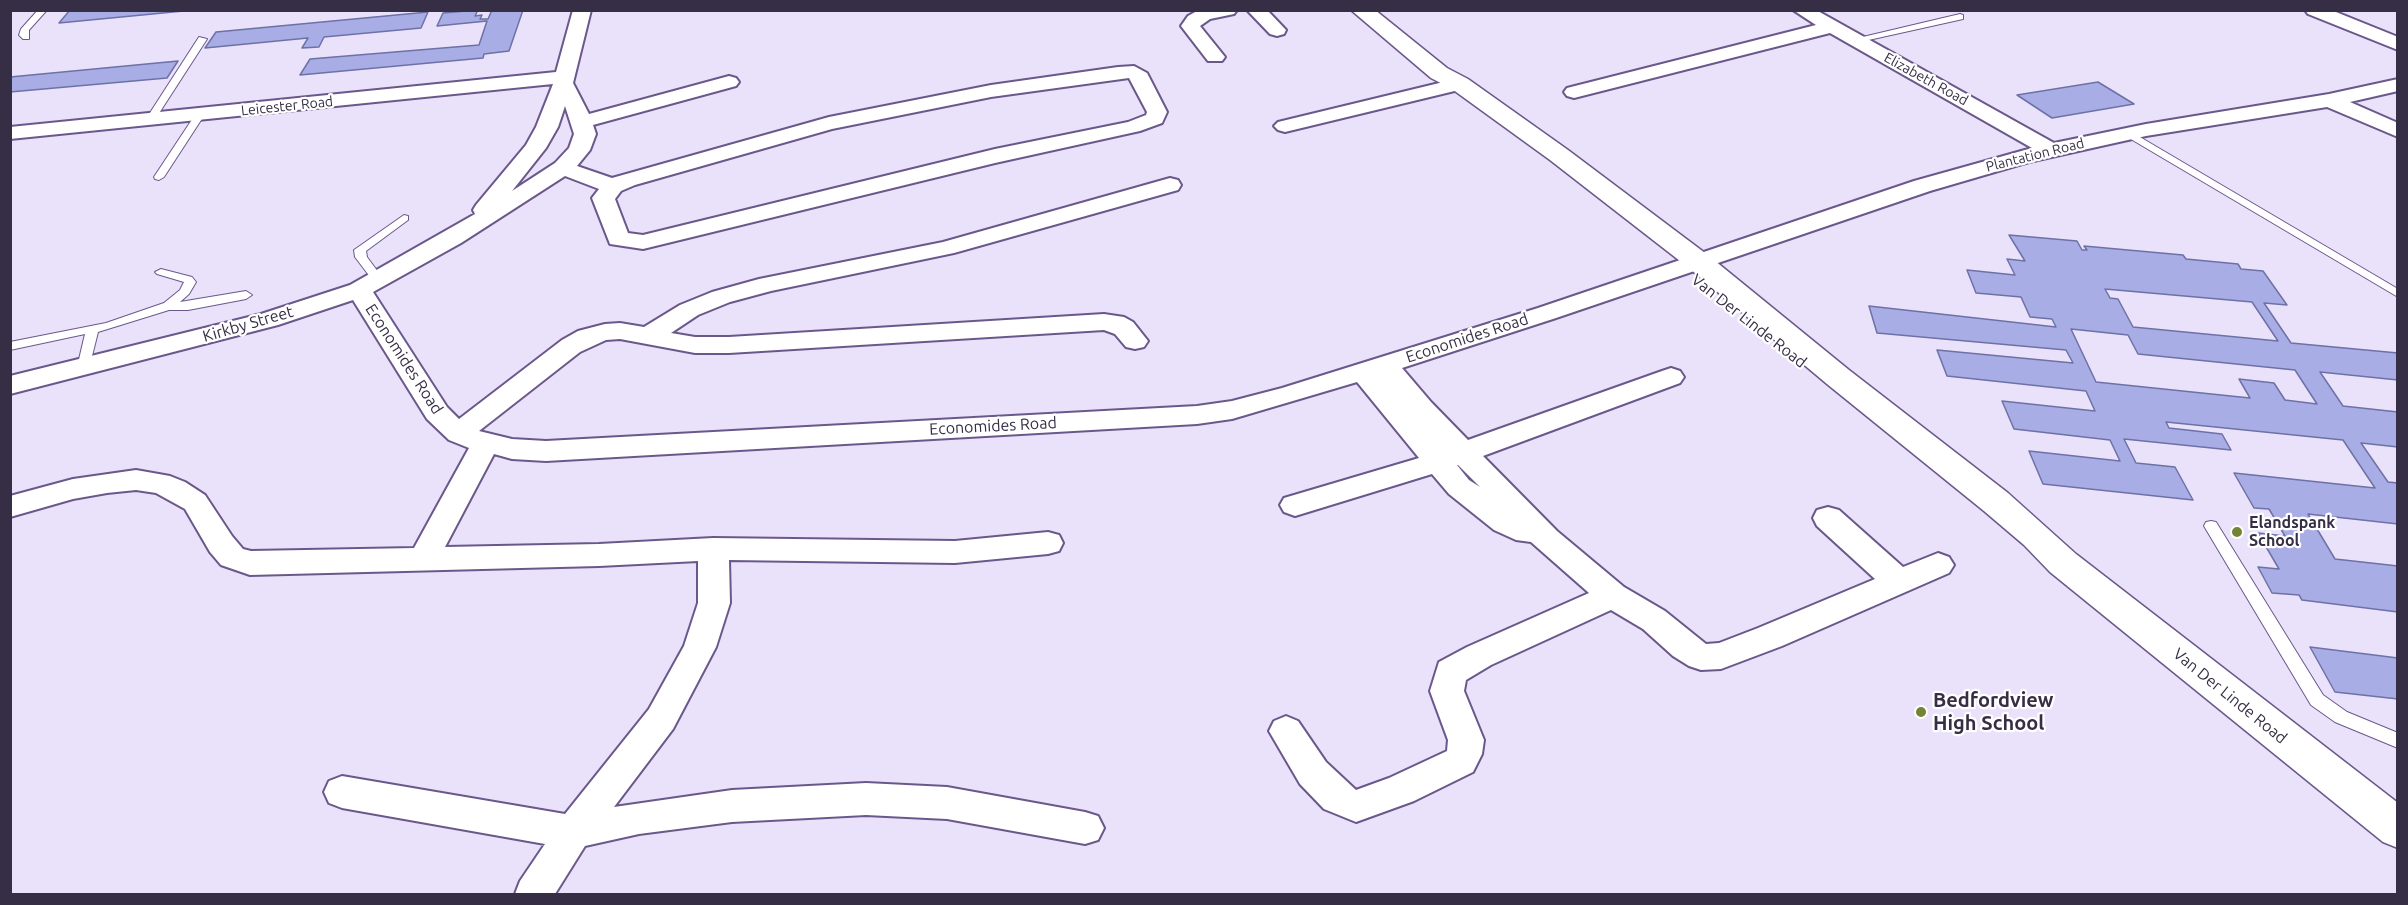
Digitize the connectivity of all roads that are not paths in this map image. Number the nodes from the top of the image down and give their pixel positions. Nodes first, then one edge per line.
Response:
1 (43, 10) edge
2 (582, 10) edge
3 (1228, 10) edge
4 (1256, 10) edge
5 (1361, 10) edge
6 (1802, 10) edge
7 (2314, 10) edge
8 (1960, 17) dead end
9 (1832, 27) junction
10 (1277, 30) dead end
11 (26, 37) dead end
12 (202, 39) dead end
13 (1855, 40) junction
14 (2397, 44) edge
15 (1215, 57) dead end
16 (563, 80) junction
17 (1450, 81) junction
18 (729, 82) dead end
19 (2397, 85) edge
20 (1574, 92) dead end
21 (2329, 100) junction
22 (200, 114) junction
23 (151, 119) junction
24 (582, 120) junction
25 (1286, 126) dead end
26 (547, 127) junction
27 (2397, 130) edge
28 (10, 133) edge
29 (2128, 133) junction
30 (2049, 149) junction
31 (515, 172) junction
32 (555, 174) junction
33 (159, 177) dead end
34 (1170, 185) dead end
35 (608, 192) junction
36 (404, 218) dead end
37 (471, 226) junction
38 (1691, 265) junction
39 (161, 272) dead end
40 (368, 285) junction
41 (2397, 294) edge
42 (246, 295) dead end
43 (168, 306) junction
44 (93, 329) junction
45 (648, 336) junction
46 (1135, 341) dead end
47 (10, 346) edge
48 (83, 368) junction
49 (1374, 368) junction
50 (1671, 377) dead end
51 (10, 385) edge
52 (459, 433) junction
53 (485, 444) junction
54 (1450, 457) junction
55 (1295, 505) dead end
56 (10, 507) edge
57 (1828, 518) dead end
58 (2211, 526) dead end
59 (1048, 543) dead end
60 (713, 549) junction
61 (423, 560) junction
62 (1938, 565) dead end
63 (1898, 581) junction
64 (1613, 596) junction
65 (1287, 731) dead end
66 (2397, 741) edge
67 (342, 792) dead end
68 (1086, 828) dead end
69 (2397, 829) edge
70 (573, 832) junction
71 (534, 894) edge

1 - 11 lane
2 - 16 street, Kirkby Street
3 - 15 street
4 - 10 street
5 - 17 main road, Van Der Linde Road
6 - 9 street, Elizabeth Road
7 - 14 street
8 - 13 lane
9 - 13 street, Elizabeth Road
9 - 20 street
12 - 23 lane
13 - 30 street, Elizabeth Road
16 - 22 street, Leicester Road
16 - 24 street
16 - 26 street, Kirkby Street
17 - 25 street
17 - 38 main road, Van Der Linde Road
18 - 24 street
19 - 21 street, Plantation Road
21 - 27 street
21 - 29 street, Plantation Road
22 - 23 street, Leicester Road
22 - 33 lane
23 - 28 street, Leicester Road
24 - 26 street
24 - 32 street, Kirkby Street
26 - 31 street, Kirkby Street
29 - 30 street, Plantation Road
29 - 41 lane
30 - 38 street, Plantation Road
31 - 32 street
31 - 37 street, Kirkby Street
32 - 35 street
32 - 37 street, Kirkby Street
34 - 45 street
35 - 35 street
36 - 40 lane
37 - 40 street, Kirkby Street
38 - 49 street, Economides Road
38 - 69 main road, Van Der Linde Road
39 - 43 lane
40 - 48 street, Kirkby Street
40 - 52 street, Economides Road
42 - 43 lane
43 - 44 lane
44 - 47 lane
44 - 48 lane
45 - 46 street
45 - 52 street
48 - 51 street, Kirkby Street
49 - 53 street, Economides Road
49 - 54 street
50 - 54 street
52 - 53 street, Economides Road
53 - 61 street
54 - 55 street
54 - 64 street
56 - 61 street
57 - 63 street
58 - 66 lane
59 - 60 street
60 - 61 street
60 - 70 street
62 - 63 street
63 - 64 street
64 - 65 street
67 - 70 street
68 - 70 street
70 - 71 street

